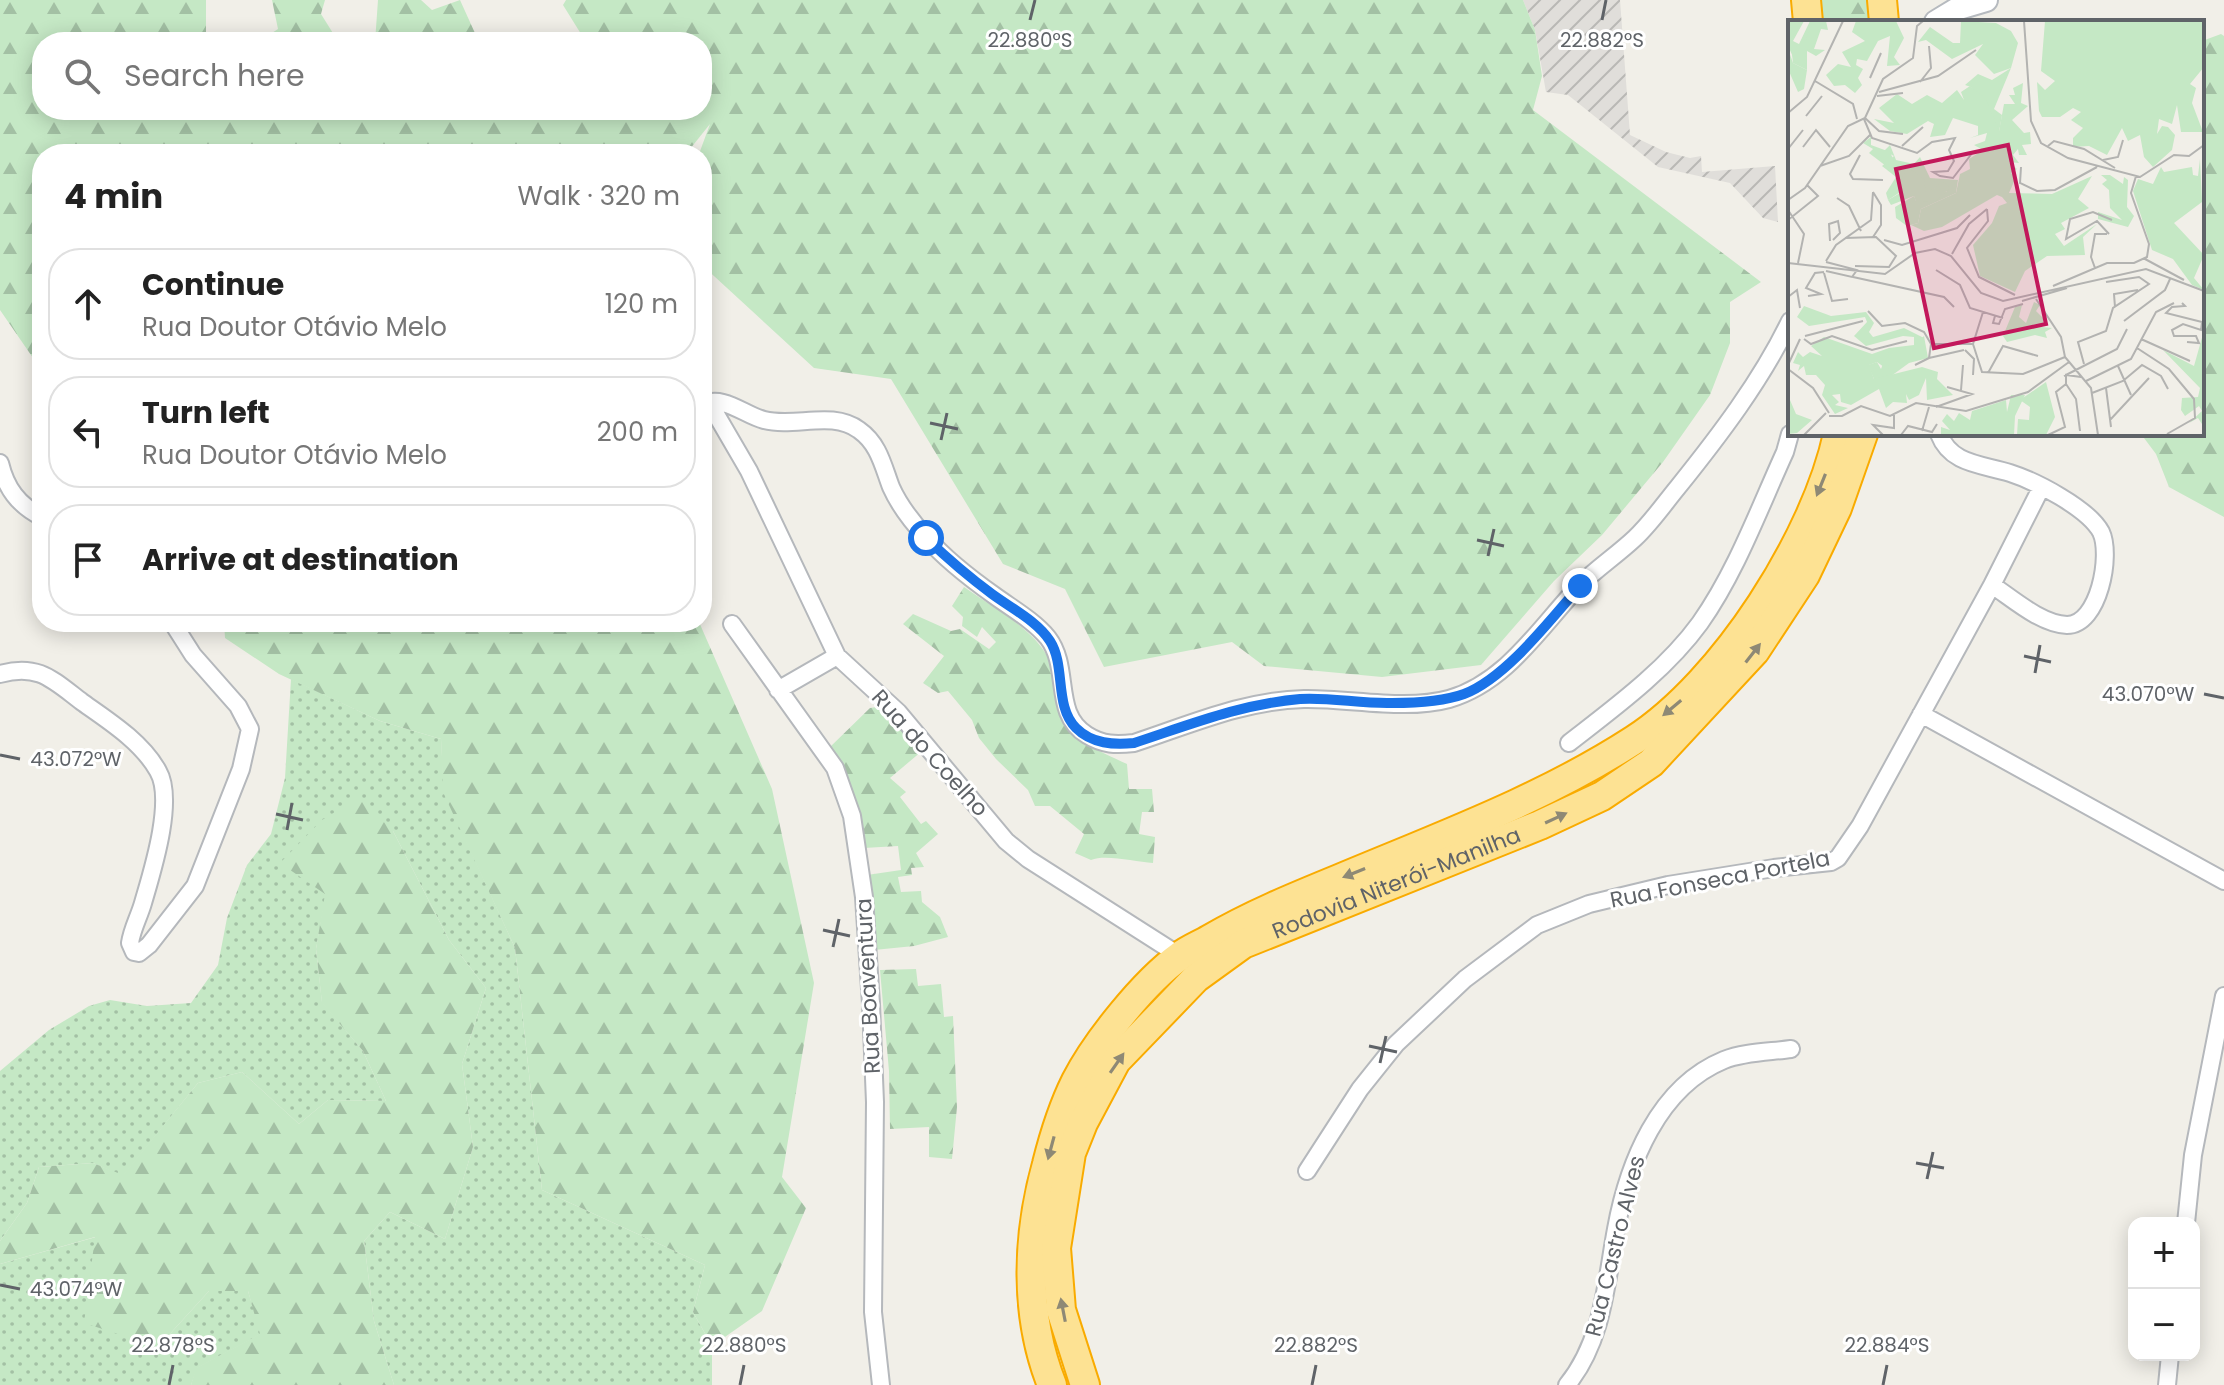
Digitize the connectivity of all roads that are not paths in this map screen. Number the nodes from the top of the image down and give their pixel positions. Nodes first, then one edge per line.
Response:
1 (1806, 0) edge
2 (1882, 0) edge
3 (1986, 0) edge
4 (1808, 20) edge
5 (1884, 20) edge
6 (1939, 20) edge
7 (1788, 324) edge
8 (712, 402) edge
9 (712, 411) edge
10 (1789, 436) edge
11 (1838, 436) edge
12 (1862, 436) edge
13 (1940, 436) edge
14 (0, 463) edge
15 (2041, 488) junction
16 (32, 512) edge
17 (1992, 585) junction
18 (732, 624) dead end
19 (178, 632) edge
20 (837, 656) junction
21 (0, 674) edge
22 (778, 690) junction
23 (1921, 714) junction
24 (1569, 743) dead end
25 (2224, 881) edge
26 (1180, 956) junction
27 (2224, 996) edge
28 (2220, 1041) edge
29 (1791, 1049) dead end
30 (1307, 1171) dead end
31 (2187, 1217) edge
32 (2169, 1361) edge
33 (881, 1385) edge
34 (1052, 1385) edge
35 (1085, 1385) edge
36 (1567, 1385) edge
37 (2167, 1385) edge

1 - 4 highway
2 - 5 highway
3 - 6 street
7 - 8 street
9 - 20 street, Rua do Coelho
10 - 24 street
11 -> 26 highway, Rodovia Niterói-Manilha
35 -> 12 highway, Rodovia Niterói-Manilha
13 - 15 street
14 - 16 street
15 - 17 street, Rua Fonseca Portela
15 - 17 street
17 - 23 street, Rua Fonseca Portela
18 - 22 street, Rua Boaventura
19 - 21 street
20 - 22 street
20 - 26 street, Rua do Coelho
22 - 33 street, Rua Boaventura
23 - 25 street
23 - 30 street, Rua Fonseca Portela
26 -> 34 highway, Rodovia Niterói-Manilha
27 - 28 street
28 - 31 street
29 - 36 street, Rua Castro Alves
32 - 37 street

